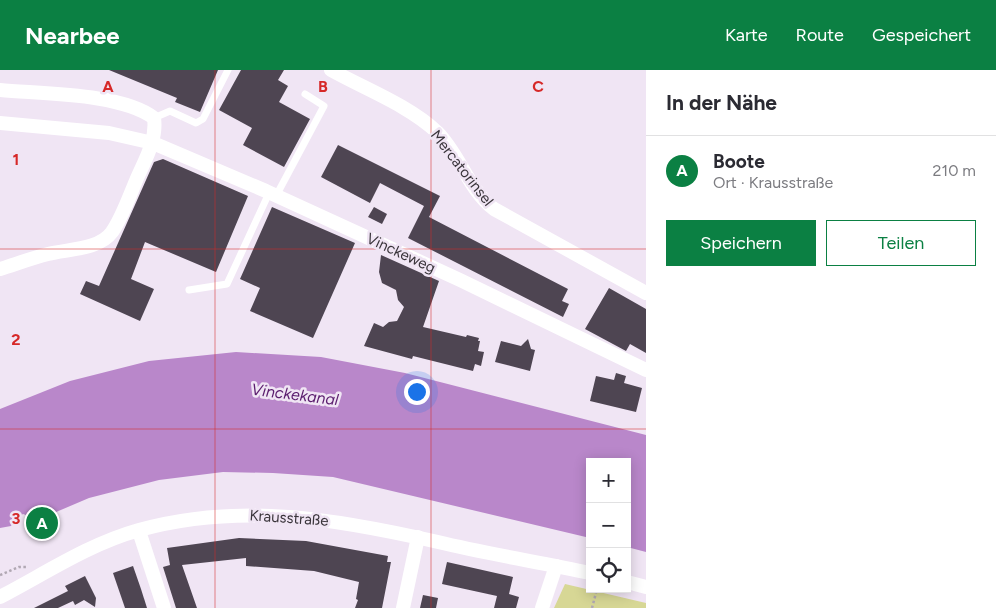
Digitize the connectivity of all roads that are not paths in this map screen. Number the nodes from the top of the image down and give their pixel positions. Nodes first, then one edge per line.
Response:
1 (228, 70) edge
2 (331, 70) edge
3 (0, 90) edge
4 (305, 94) dead end
5 (154, 118) junction
6 (0, 123) edge
7 (152, 143) junction
8 (273, 194) junction
9 (0, 269) edge
10 (189, 290) dead end
11 (646, 293) edge
12 (646, 370) edge
13 (138, 530) junction
14 (418, 537) junction
15 (556, 566) junction
16 (586, 572) edge
17 (631, 583) edge
18 (646, 587) edge
19 (0, 597) edge
20 (164, 608) edge
21 (403, 608) edge
22 (542, 608) edge

1 - 5 lane
2 - 11 street, Mercatorinsel
3 - 5 street
4 - 8 lane
5 - 7 street
6 - 7 street, Vinckeweg
7 - 8 street, Vinckeweg
7 - 9 street
8 - 10 lane
8 - 12 street, Vinckeweg
13 - 14 street, Krausstraße
13 - 19 street, Krausstraße
13 - 20 street
14 - 15 street, Krausstraße
14 - 21 street
15 - 16 street, Krausstraße
15 - 22 street
17 - 18 street

